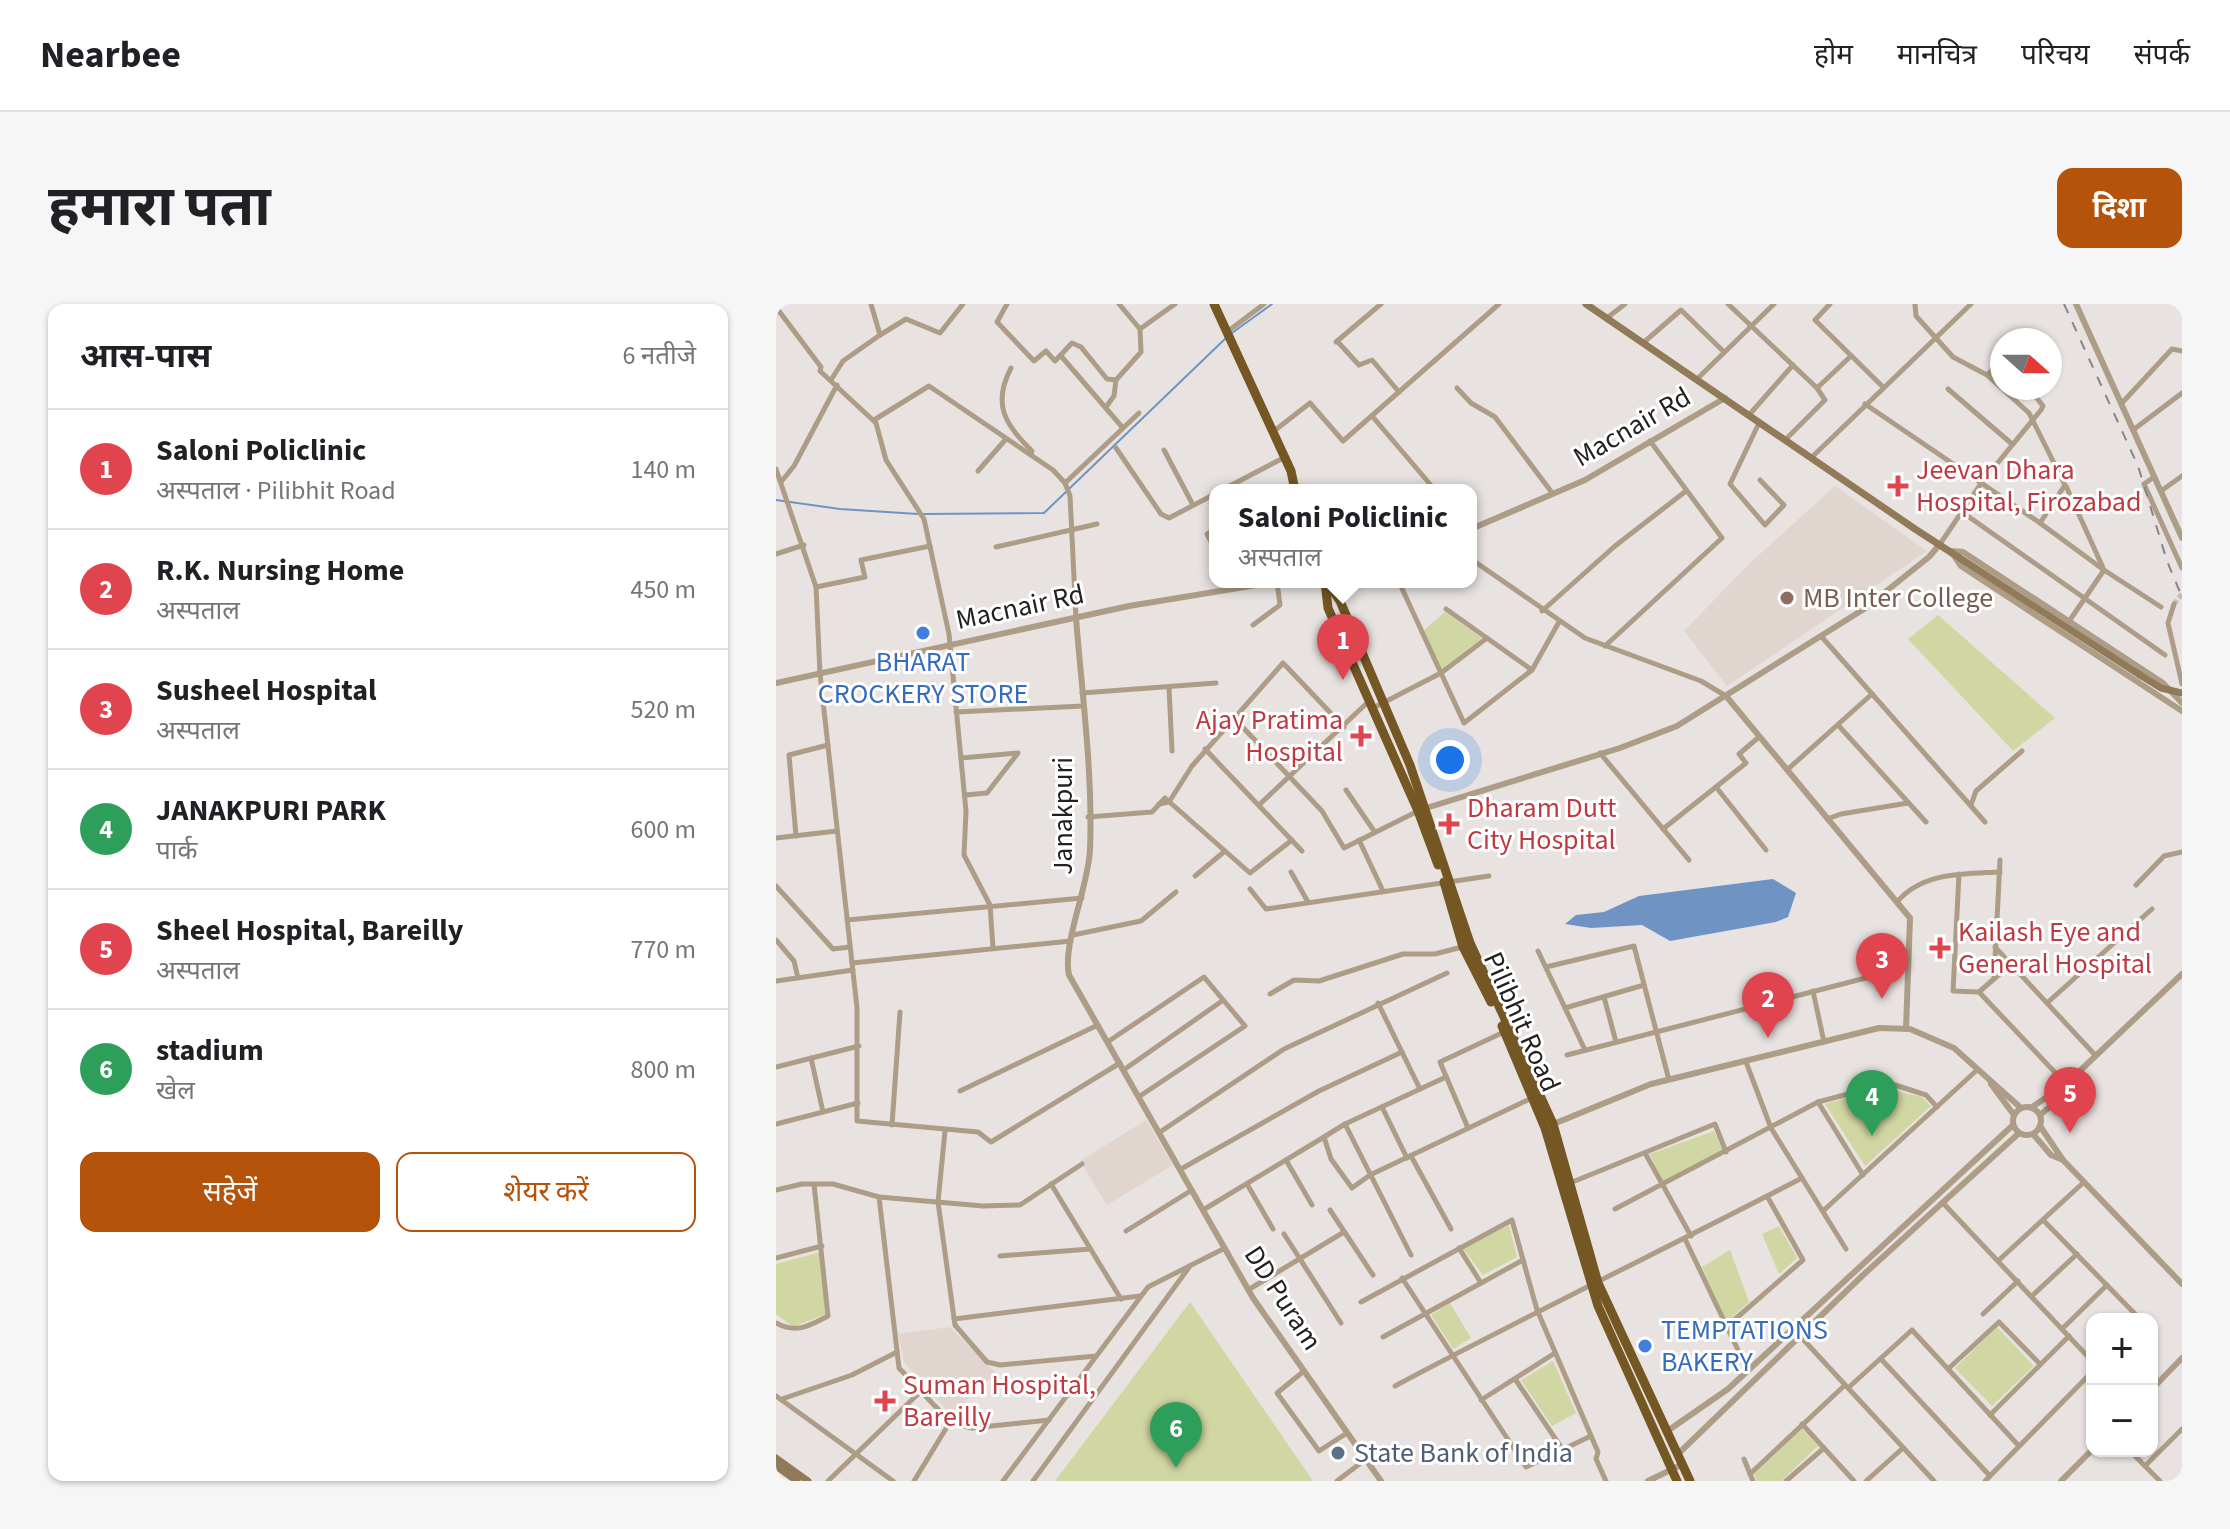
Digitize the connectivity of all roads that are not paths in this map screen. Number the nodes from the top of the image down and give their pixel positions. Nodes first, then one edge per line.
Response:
1 (871, 304) edge
2 (963, 304) edge
3 (1007, 304) edge
4 (1119, 304) edge
5 (1175, 304) edge
6 (1214, 304) edge
7 (1264, 304) edge
8 (1381, 304) edge
9 (1498, 304) edge
10 (1586, 304) edge
11 (1625, 304) edge
12 (1728, 304) edge
13 (1774, 304) edge
14 (1830, 304) edge
15 (1915, 304) edge
16 (1971, 304) edge
17 (2076, 304) edge
18 (776, 307) edge
19 (1607, 318) junction
20 (1752, 325) junction
21 (1140, 329) junction
22 (880, 335) junction
23 (1228, 335) junction
24 (1935, 336) junction
25 (1643, 343) junction
26 (1723, 351) junction
27 (2182, 351) edge
28 (1061, 356) junction
29 (1851, 356) junction
30 (1793, 365) junction
31 (1011, 368) dead end
32 (1990, 372) edge
33 (1987, 375) junction
34 (1697, 379) junction
35 (831, 380) junction
36 (1116, 380) junction
37 (837, 385) junction
38 (1883, 387) junction
39 (1457, 388) dead end
40 (1817, 388) junction
41 (1948, 389) dead end
42 (1399, 392) junction
43 (2182, 393) edge
44 (1725, 398) junction
45 (2038, 400) edge
46 (1865, 404) junction
47 (2121, 404) junction
48 (1106, 407) junction
49 (1139, 413) dead end
50 (1749, 415) junction
51 (1372, 416) junction
52 (874, 420) junction
53 (2032, 421) junction
54 (1760, 422) junction
55 (1124, 428) junction
56 (2133, 430) junction
57 (1273, 432) junction
58 (1006, 439) junction
59 (1786, 439) junction
60 (1650, 441) junction
61 (2012, 444) junction
62 (1116, 448) dead end
63 (1164, 450) dead end
64 (1031, 455) junction
65 (1285, 457) junction
66 (1812, 457) junction
67 (776, 469) edge
68 (978, 471) dead end
69 (2182, 476) edge
70 (2154, 477) junction
71 (1760, 480) dead end
72 (781, 482) junction
73 (1982, 482) junction
74 (1233, 484) edge
75 (1290, 484) edge
76 (1430, 484) edge
77 (2065, 485) junction
78 (1066, 486) junction
79 (1687, 491) junction
80 (2161, 491) junction
81 (1554, 495) junction
82 (1209, 497) edge
83 (1193, 505) junction
84 (1962, 512) junction
85 (2040, 523) junction
86 (1097, 524) dead end
87 (1477, 527) edge
88 (1071, 531) junction
89 (2182, 538) edge
90 (1940, 544) junction
91 (804, 545) junction
92 (930, 546) junction
93 (996, 547) dead end
94 (1951, 551) junction
95 (776, 554) edge
96 (1477, 563) edge
97 (2182, 568) edge
98 (2104, 570) junction
99 (816, 587) junction
100 (1220, 588) edge
101 (1277, 588) edge
102 (1330, 588) edge
103 (1402, 588) edge
104 (2084, 599) junction
105 (2174, 604) dead end
106 (2161, 607) dead end
107 (1446, 609) dead end
108 (1542, 611) junction
109 (1076, 618) junction
110 (2070, 620) junction
111 (1559, 622) junction
112 (1253, 625) dead end
113 (1821, 636) junction
114 (1487, 638) junction
115 (949, 645) junction
116 (1605, 646) junction
117 (2165, 655) dead end
118 (1532, 670) junction
119 (1441, 673) junction
120 (820, 674) junction
121 (776, 683) edge
122 (1216, 683) dead end
123 (2182, 684) edge
124 (1169, 687) junction
125 (1082, 693) junction
126 (2182, 693) edge
127 (1872, 694) junction
128 (1726, 696) junction
129 (2182, 703) edge
130 (1375, 704) junction
131 (1083, 706) junction
132 (2182, 711) edge
133 (956, 712) junction
134 (1233, 717) junction
135 (1838, 725) junction
136 (1344, 727) junction
137 (1759, 737) junction
138 (828, 745) junction
139 (1205, 749) junction
140 (1172, 751) dead end
141 (2022, 751) dead end
142 (1600, 753) junction
143 (961, 758) junction
144 (1787, 770) junction
145 (1291, 776) junction
146 (1716, 787) junction
147 (1346, 790) dead end
148 (965, 795) junction
149 (1169, 802) junction
150 (1909, 803) junction
151 (1259, 805) junction
152 (1971, 805) junction
153 (1422, 809) junction
154 (1088, 817) junction
155 (1827, 819) junction
156 (1926, 822) dead end
157 (1985, 822) dead end
158 (1663, 829) junction
159 (837, 831) junction
160 (1374, 831) junction
161 (796, 836) junction
162 (776, 838) edge
163 (1292, 840) junction
164 (1359, 840) junction
165 (1766, 850) dead end
166 (1225, 851) junction
167 (1302, 851) dead end
168 (2182, 852) edge
169 (1689, 860) dead end
170 (2000, 860) dead end
171 (1291, 872) dead end
172 (2000, 872) junction
173 (1959, 874) junction
174 (1195, 876) dead end
175 (1489, 876) dead end
176 (1447, 881) junction
177 (2136, 885) dead end
178 (776, 886) edge
179 (1250, 889) dead end
180 (1383, 891) junction
181 (1176, 892) dead end
182 (1083, 898) junction
183 (1308, 902) junction
184 (1897, 902) junction
185 (990, 905) junction
186 (2152, 909) dead end
187 (847, 920) junction
188 (1956, 936) junction
189 (1072, 938) junction
190 (1996, 938) junction
191 (776, 940) edge
192 (850, 947) junction
193 (1463, 947) junction
194 (1995, 947) junction
195 (993, 948) junction
196 (1538, 951) dead end
197 (2011, 964) junction
198 (852, 966) junction
199 (1546, 967) junction
200 (1908, 967) junction
201 (1447, 973) dead end
202 (2182, 974) edge
203 (798, 978) junction
204 (1994, 979) junction
205 (776, 981) edge
206 (1644, 985) junction
207 (1813, 991) junction
208 (1979, 992) junction
209 (1270, 994) dead end
210 (1604, 997) junction
211 (1222, 1001) junction
212 (1378, 1003) junction
213 (2047, 1003) junction
214 (1565, 1008) junction
215 (900, 1012) dead end
216 (1098, 1025) junction
217 (1906, 1029) junction
218 (1505, 1032) junction
219 (1656, 1032) junction
220 (1109, 1041) junction
221 (1616, 1042) junction
222 (1824, 1042) junction
223 (859, 1046) junction
224 (1585, 1050) junction
225 (1402, 1052) junction
226 (1567, 1055) dead end
227 (2096, 1056) junction
228 (811, 1058) junction
229 (1746, 1062) junction
230 (1123, 1066) junction
231 (776, 1067) edge
232 (1977, 1070) junction
233 (1446, 1077) junction
234 (1669, 1080) junction
235 (1991, 1084) junction
236 (2066, 1084) junction
237 (1420, 1089) junction
238 (960, 1091) dead end
239 (1140, 1096) junction
240 (1532, 1098) junction
241 (1818, 1102) junction
242 (858, 1103) junction
243 (1382, 1107) junction
244 (1937, 1107) junction
245 (2032, 1107) junction
246 (2021, 1108) junction
247 (823, 1112) junction
248 (2014, 1115) junction
249 (2040, 1115) junction
250 (776, 1124) edge
251 (1345, 1124) junction
252 (892, 1125) junction
253 (2013, 1125) junction
254 (1549, 1126) junction
255 (2040, 1126) junction
256 (1468, 1128) junction
257 (1771, 1128) junction
258 (945, 1131) junction
259 (1160, 1132) junction
260 (2018, 1134) junction
261 (2033, 1134) junction
262 (1324, 1137) junction
263 (1726, 1152) junction
264 (1645, 1153) junction
265 (1409, 1157) junction
266 (1286, 1160) junction
267 (2063, 1160) junction
268 (1082, 1164) dead end
269 (1181, 1169) junction
270 (1370, 1175) junction
271 (1863, 1175) junction
272 (1802, 1178) junction
273 (2084, 1182) junction
274 (814, 1184) junction
275 (1051, 1184) junction
276 (1247, 1184) junction
277 (1568, 1184) junction
278 (1662, 1185) junction
279 (776, 1190) edge
280 (1192, 1190) junction
281 (1767, 1196) junction
282 (879, 1197) junction
283 (938, 1202) junction
284 (1943, 1203) junction
285 (1312, 1205) dead end
286 (1615, 1209) dead end
287 (1203, 1210) junction
288 (1330, 1210) dead end
289 (1823, 1211) junction
290 (2043, 1220) junction
291 (1273, 1229) dead end
292 (1451, 1229) dead end
293 (1126, 1231) dead end
294 (1344, 1232) junction
295 (1284, 1234) dead end
296 (1688, 1237) junction
297 (822, 1246) junction
298 (1225, 1248) junction
299 (1459, 1248) junction
300 (1090, 1249) junction
301 (1846, 1249) dead end
302 (2077, 1254) junction
303 (1411, 1255) dead end
304 (1000, 1256) dead end
305 (776, 1258) edge
306 (1300, 1258) junction
307 (1523, 1260) junction
308 (1999, 1260) junction
309 (1191, 1265) junction
310 (1373, 1275) dead end
311 (1402, 1278) junction
312 (2018, 1281) junction
313 (1481, 1283) junction
314 (1596, 1284) junction
315 (2182, 1284) edge
316 (2107, 1285) junction
317 (1248, 1290) junction
318 (1142, 1296) junction
319 (2032, 1296) junction
320 (1121, 1299) junction
321 (1361, 1302) dead end
322 (1537, 1310) junction
323 (2134, 1313) edge
324 (1425, 1314) junction
325 (1983, 1314) dead end
326 (954, 1319) junction
327 (776, 1323) edge
328 (1341, 1323) dead end
329 (1725, 1328) junction
330 (2062, 1329) junction
331 (1800, 1336) junction
332 (2069, 1336) junction
333 (1383, 1337) dead end
334 (897, 1352) junction
335 (1555, 1353) junction
336 (2086, 1354) edge
337 (1096, 1356) junction
338 (1451, 1356) junction
339 (2182, 1358) edge
340 (1881, 1359) junction
341 (2040, 1364) junction
342 (1948, 1369) junction
343 (1304, 1371) junction
344 (1748, 1371) junction
345 (2086, 1378) edge
346 (1515, 1379) junction
347 (2156, 1385) edge
348 (1395, 1386) dead end
349 (1846, 1387) junction
350 (920, 1392) junction
351 (779, 1398) edge
352 (1481, 1400) junction
353 (1990, 1415) junction
354 (1049, 1420) junction
355 (950, 1422) junction
356 (1802, 1424) junction
357 (2182, 1429) edge
358 (1347, 1433) junction
359 (1664, 1433) junction
360 (1591, 1436) junction
361 (2019, 1446) junction
362 (1824, 1448) junction
363 (1903, 1448) junction
364 (1563, 1450) junction
365 (856, 1454) junction
366 (2086, 1456) edge
367 (2136, 1457) edge
368 (776, 1458) edge
369 (1366, 1459) junction
370 (1744, 1459) dead end
371 (776, 1466) edge
372 (2145, 1466) junction
373 (1675, 1469) edge
374 (1750, 1474) junction
375 (1990, 1476) junction
376 (1688, 1478) edge
377 (797, 1481) edge
378 (808, 1481) edge
379 (828, 1481) edge
380 (893, 1481) edge
381 (914, 1481) edge
382 (1003, 1481) edge
383 (1033, 1481) edge
384 (1337, 1481) edge
385 (1381, 1481) edge
386 (1606, 1481) edge
387 (1648, 1481) edge
388 (1753, 1481) edge
389 (1787, 1481) edge
390 (1854, 1481) edge
391 (1866, 1481) edge
392 (1934, 1481) edge
393 (1985, 1481) edge
394 (2061, 1481) edge
395 (2160, 1481) edge

1 - 22 street
2 - 22 street
3 - 28 street
4 - 21 street
5 - 21 street
6 - 23 highway
7 - 23 street
8 - 42 street
9 - 42 street
10 - 19 main road
11 - 19 street
12 - 20 street
13 - 20 street
14 - 29 street
15 - 24 street
16 - 24 street
17 - 47 street
18 - 35 street
19 - 25 main road
20 - 26 street
20 - 30 street
21 - 36 street
22 - 35 street
23 - 57 highway
24 - 33 street
24 - 38 street
25 - 26 street
25 - 34 main road
26 - 34 street
27 - 47 street
28 - 36 street
28 - 48 street
29 - 38 street
29 - 40 street
30 - 40 street
30 - 50 street
31 - 64 street
32 - 33 street
33 - 53 street
34 - 44 main road
35 - 37 street
36 - 48 street
37 - 52 street
37 - 72 street
38 - 46 street
39 - 81 street
40 - 59 street
41 - 61 street
42 - 51 street
43 - 56 street
44 - 50 main road
44 - 60 street, Macnair Rd
45 - 53 street
46 - 66 street
46 - 73 street
47 - 56 street
48 - 55 street
49 - 55 street
50 - 54 main road
51 - 57 street
51 - 76 street
52 - 58 street
52 - 92 street
53 - 61 street
53 - 77 street
54 - 59 main road
54 - 71 street
55 - 78 street
56 - 70 street
57 - 65 highway
58 - 64 street
58 - 68 street
59 - 66 main road
60 - 79 street
60 - 81 street, Macnair Rd
61 - 73 street
62 - 83 street
63 - 83 street
64 - 78 street
65 - 74 street
65 - 75 highway
66 - 90 main road
67 - 72 street
69 - 80 street
70 - 80 street
70 - 97 street
72 - 91 street
73 - 84 street
73 - 85 street
77 - 85 street
77 - 98 street
78 - 88 street
79 - 108 street
79 - 116 street
80 - 89 street
81 - 87 street, Macnair Rd
82 - 83 street
84 - 90 street
84 - 104 street
85 - 98 street
86 - 88 street
88 - 93 street
88 - 109 street
90 - 94 main road
90 - 113 street
91 - 95 street
91 - 99 street
92 - 99 street
92 - 115 street
94 - 110 street
94 - 126 main road, bridge
94 - 132 street
96 - 108 street
98 - 104 street
98 - 106 street
99 - 120 street
100 - 109 street, Macnair Rd
101 - 112 street
102 - 130 highway, Pilibhit Road
103 - 119 street
104 - 110 street
104 - 117 street
105 - 123 street
107 - 114 street
108 - 111 street
109 - 115 street, Macnair Rd
109 - 125 street, Janakpuri
110 - 129 street
111 - 116 street
111 - 118 street
113 - 127 street
113 - 128 street
114 - 118 street
114 - 119 street
115 - 120 street, Macnair Rd
115 - 133 street
116 - 128 street
118 - 119 street
119 - 130 street
120 - 121 street, Macnair Rd
120 - 138 street
122 - 124 street
124 - 125 street
124 - 140 street
125 - 131 street, Janakpuri
127 - 135 street
127 - 152 street
128 - 137 street
128 - 142 street
130 - 136 street
130 - 153 highway, Pilibhit Road
131 - 133 street
131 - 154 street, Janakpuri
133 - 143 street
134 - 136 street
134 - 139 street
134 - 145 street
135 - 144 street
135 - 150 street
136 - 145 street
137 - 144 street
137 - 146 street
138 - 159 street
138 - 161 street
139 - 149 street
139 - 151 street
141 - 152 street
142 - 153 street
142 - 158 street
143 - 148 street
143 - 148 street
144 - 155 street
145 - 151 street
145 - 164 street
146 - 158 street
146 - 165 street
147 - 160 street
148 - 185 street
149 - 154 street
149 - 166 street
150 - 155 street
150 - 156 street
151 - 163 street
152 - 157 street
153 - 160 street
153 - 176 highway, Pilibhit Road
154 - 182 street, Janakpuri
155 - 184 street
158 - 169 street
159 - 161 street
159 - 187 street
160 - 164 street
161 - 162 street
163 - 166 street
163 - 167 street
164 - 180 street
166 - 174 street
168 - 177 street
170 - 172 street
171 - 183 street
172 - 173 street
172 - 190 street
173 - 184 street
173 - 188 street
175 - 176 street
176 - 180 street
176 - 193 highway, Pilibhit Road
176 - 254 highway
178 - 192 street
179 - 183 street
180 - 183 street
181 - 189 street
182 - 185 street
182 - 189 street, Janakpuri
184 - 200 street
185 - 187 street
185 - 195 street
186 - 213 street
187 - 192 street
188 - 190 street
188 - 208 street
189 - 195 street
189 - 216 street, Janakpuri
190 - 194 street
191 - 203 street
192 - 198 street
193 - 209 street
193 - 218 highway, Pilibhit Road
194 - 197 street
194 - 204 street
195 - 198 street
196 - 199 street
197 - 204 street
197 - 213 street
198 - 203 street
198 - 223 street
199 - 206 street
199 - 214 street
200 - 207 street
200 - 217 street
201 - 212 street
202 - 227 street
203 - 205 street
204 - 208 street
206 - 210 street
206 - 219 street
207 - 219 street
207 - 222 street
208 - 236 street
210 - 214 street
210 - 221 street
211 - 220 street
211 - 230 street
211 - 239 street
212 - 225 street
212 - 259 street
213 - 227 street
214 - 224 street
215 - 252 street
216 - 220 street, Janakpuri
216 - 238 street
217 - 222 street
217 - 232 street
218 - 233 street
218 - 240 highway, Pilibhit Road
219 - 221 street
219 - 234 street
220 - 230 street, Janakpuri
221 - 224 street
222 - 229 street
223 - 228 street
223 - 242 street
224 - 226 street
225 - 237 street
225 - 269 street
227 - 236 street
228 - 231 street
228 - 247 street
229 - 234 street
229 - 257 street
230 - 239 street, Janakpuri
230 - 258 street
232 - 235 street
232 - 244 street
233 - 237 street
233 - 256 street
234 - 254 street
235 - 246 street
235 - 248 street
236 - 245 street
236 - 249 street
237 - 243 street
239 - 259 street, Janakpuri
240 - 254 highway, Pilibhit Road
240 - 256 street
241 - 244 street
241 - 257 street
241 - 271 street
242 - 247 street
242 - 252 street
243 - 251 street
243 - 265 street
244 - 271 street
245 - 246 street
245 - 249 street
246 - 248 street
247 - 250 street
248 - 253 street
249 - 255 street
251 - 262 street
251 - 270 street
252 - 258 street
253 - 260 street
253 - 344 street
254 - 277 highway, Pilibhit Road
255 - 261 street
255 - 267 street
256 - 265 street
257 - 263 street
257 - 272 street
258 - 283 street
259 - 269 street, DD Puram
260 - 261 street
260 - 284 street
261 - 267 street
262 - 266 street
262 - 270 street
263 - 264 street
263 - 278 street
264 - 277 street
264 - 278 street
265 - 270 street
265 - 292 street
266 - 276 street
266 - 285 street
267 - 273 street
268 - 275 street
269 - 280 street, DD Puram
270 - 303 street
271 - 289 street
272 - 281 street
272 - 289 street
273 - 290 street
273 - 315 street
274 - 279 street
274 - 282 street
274 - 297 street
275 - 283 street
275 - 300 street
276 - 287 street
276 - 291 street
277 - 314 highway, Pilibhit Road
278 - 286 street
278 - 296 street
280 - 287 street, DD Puram
280 - 293 street
281 - 296 street
281 - 329 street
282 - 283 street
282 - 334 street
283 - 326 street
284 - 308 street
284 - 331 street
287 - 298 street, DD Puram
288 - 294 street
289 - 301 street
290 - 302 street
290 - 308 street
294 - 306 street
294 - 310 street
295 - 306 street
296 - 314 street
296 - 329 street
297 - 305 street
297 - 327 street
298 - 309 street
298 - 317 street, DD Puram
299 - 307 street
299 - 311 street
299 - 313 street
300 - 304 street
300 - 320 street
302 - 316 street
302 - 319 street
306 - 317 street
306 - 328 street
307 - 313 street
307 - 322 street
308 - 312 street
309 - 318 street
309 - 383 street
311 - 321 street
311 - 324 street
312 - 319 street
312 - 325 street
313 - 324 street
314 - 322 street
314 - 359 highway, Pilibhit Road
316 - 323 street
316 - 330 street
317 - 343 street, DD Puram
318 - 320 street
318 - 337 street
319 - 330 street
320 - 326 street
322 - 335 street
322 - 338 street
324 - 333 street
324 - 338 street
326 - 337 street
329 - 344 street
330 - 332 street
331 - 349 street
331 - 373 street
332 - 336 street
332 - 341 street
334 - 350 street
334 - 351 street
335 - 346 street
335 - 360 street
337 - 354 street
338 - 348 street
338 - 352 street
339 - 347 street
340 - 342 street
340 - 349 street
340 - 375 street
341 - 342 street
341 - 353 street
342 - 353 street
343 - 358 street, DD Puram
343 - 358 street
344 - 359 street
345 - 361 street
346 - 352 street
346 - 364 street
349 - 356 street
349 - 363 street
350 - 355 street
350 - 365 street
351 - 365 street
352 - 364 street
353 - 361 street
354 - 355 street
354 - 382 street
355 - 381 street
356 - 362 street
356 - 374 street
357 - 372 street
358 - 369 street, DD Puram
359 - 373 highway, Pilibhit Road
360 - 364 street
360 - 386 street
361 - 375 street
362 - 389 street
362 - 390 street
363 - 391 street
363 - 392 street
365 - 379 street
365 - 380 street
366 - 394 street
367 - 372 street
368 - 378 main road
369 - 384 street
369 - 385 street, DD Puram
370 - 374 street
371 - 377 main road
372 - 395 street
373 - 376 highway, Pilibhit Road
373 - 387 street
374 - 388 street
375 - 393 street

